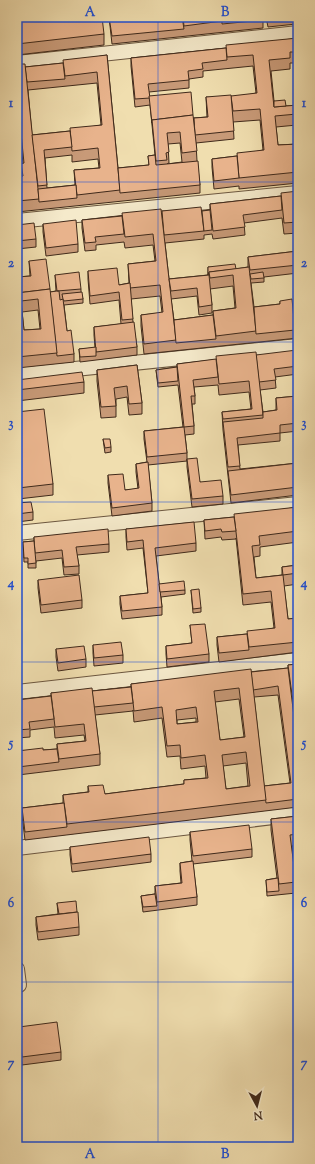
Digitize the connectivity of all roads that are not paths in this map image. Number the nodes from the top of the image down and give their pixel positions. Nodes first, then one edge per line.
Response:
1 (298, 33) edge
2 (17, 63) edge
3 (298, 193) edge
4 (17, 220) edge
5 (298, 346) edge
6 (17, 375) edge
7 (298, 504) edge
8 (17, 532) edge
9 (298, 660) edge
10 (17, 692) edge
11 (298, 814) edge
12 (17, 848) edge
13 (17, 969) edge
14 (19, 985) dead end

1 - 2 street
3 - 4 street
5 - 6 street
7 - 8 street
9 - 10 street
11 - 12 street
13 - 14 street

